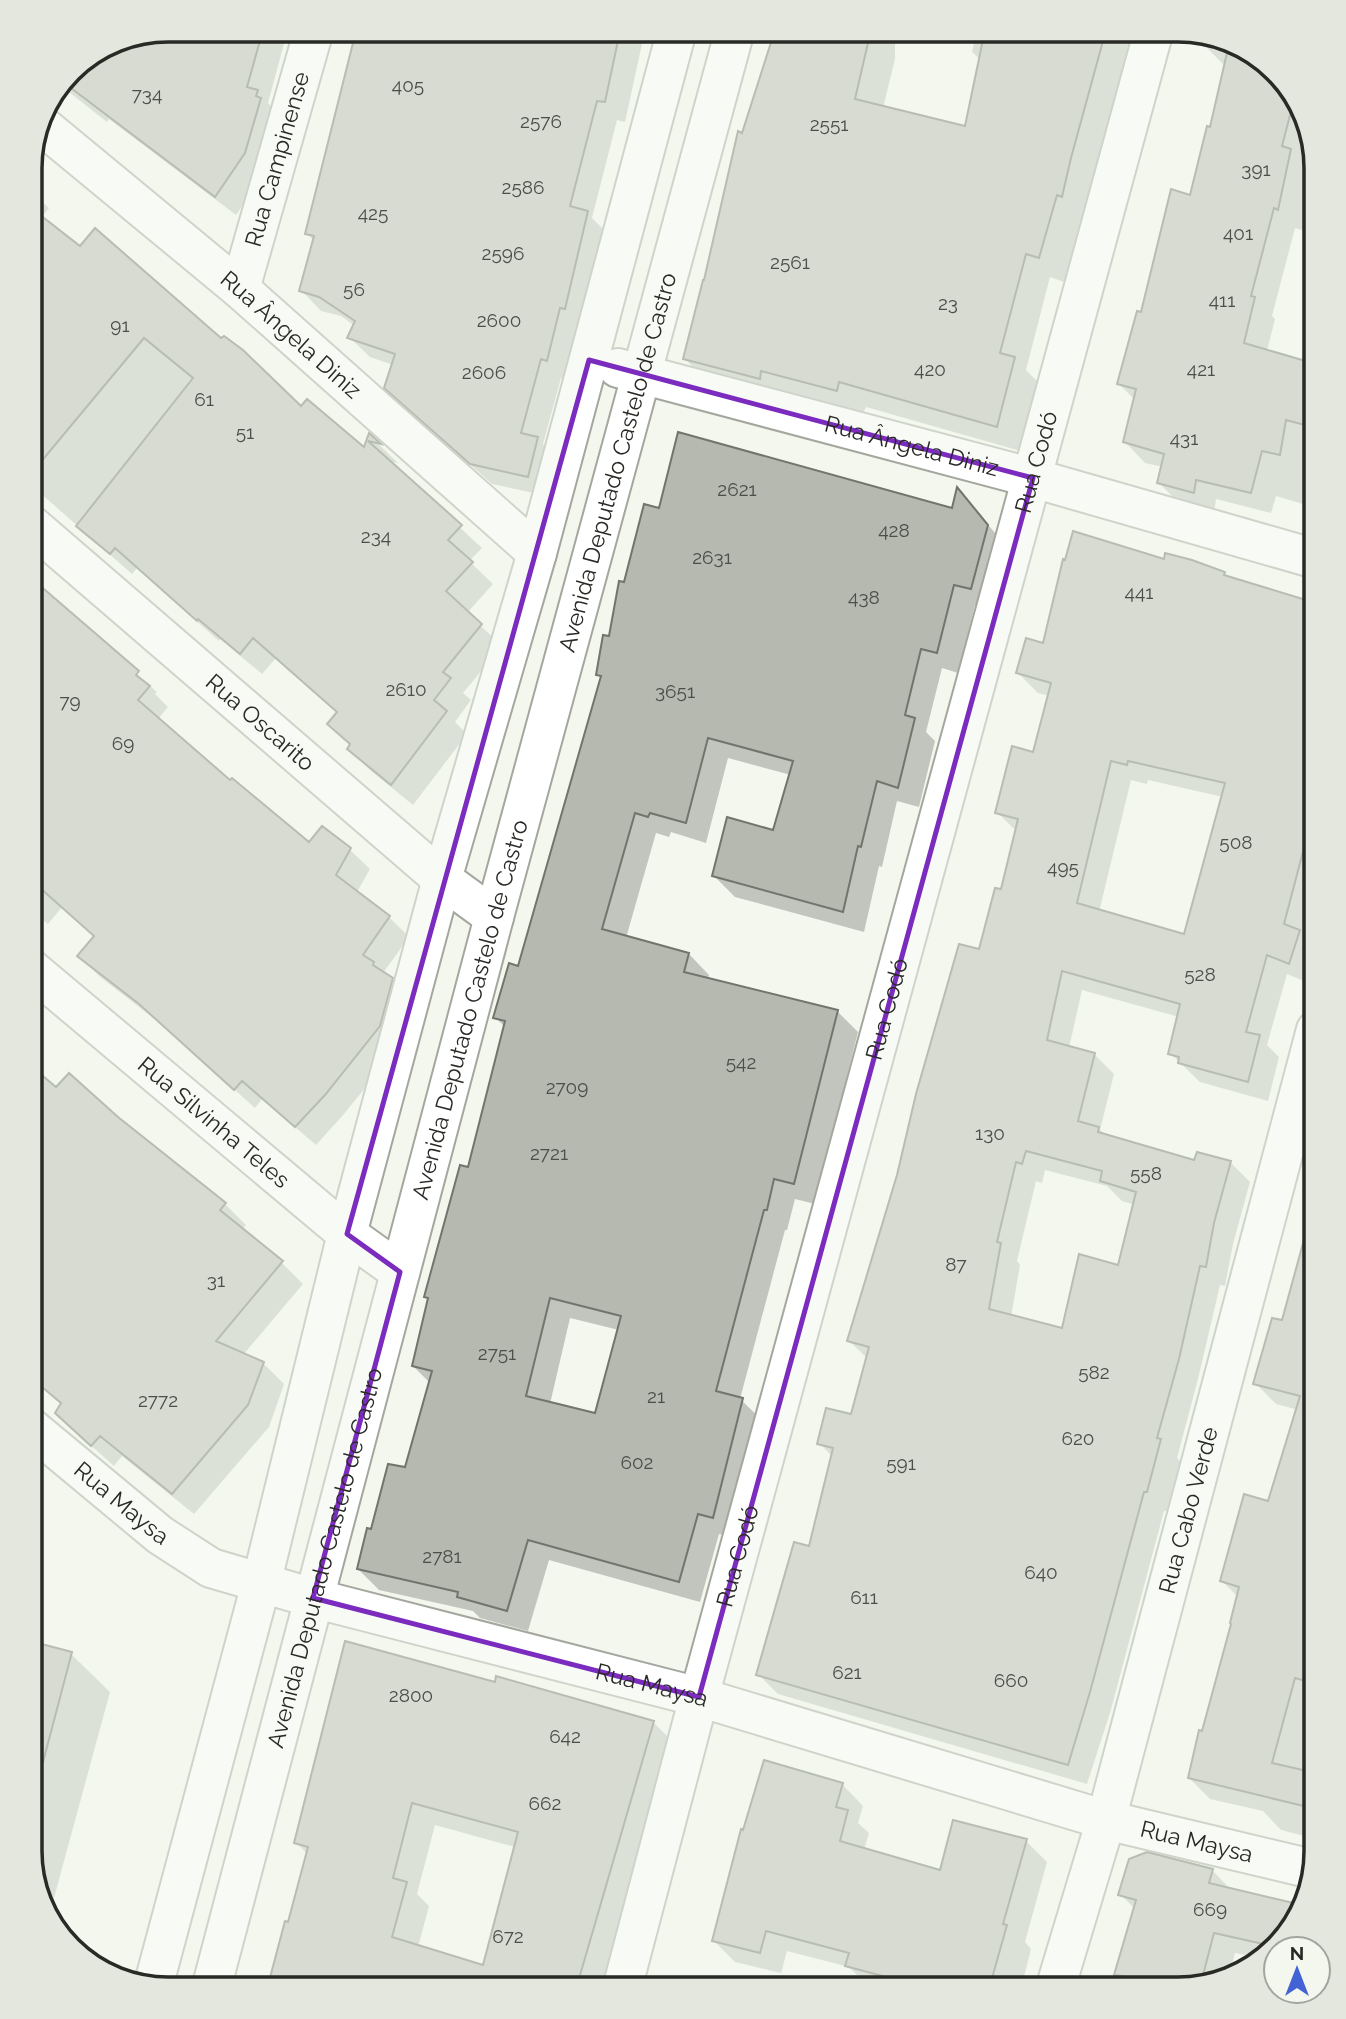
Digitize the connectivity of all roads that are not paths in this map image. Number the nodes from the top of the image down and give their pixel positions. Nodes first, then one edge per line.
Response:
1 (311, 42) edge
2 (674, 42) edge
3 (731, 42) edge
4 (1151, 42) edge
5 (663, 84) junction
6 (716, 99) junction
7 (48, 131) edge
8 (240, 289) junction
9 (589, 360) junction
10 (641, 374) junction
11 (1033, 478) junction
12 (42, 534) edge
13 (537, 552) junction
14 (1304, 556) edge
15 (442, 879) junction
16 (494, 917) junction
17 (42, 978) edge
18 (1304, 1075) edge
19 (346, 1234) junction
20 (400, 1272) junction
21 (42, 1437) edge
22 (261, 1584) junction
23 (313, 1598) junction
24 (699, 1697) junction
25 (1106, 1820) junction
26 (188, 1857) junction
27 (1303, 1867) edge
28 (241, 1870) junction
29 (156, 1976) edge
30 (214, 1977) edge
31 (625, 1977) edge
32 (1059, 1977) edge

1 - 8 street, Rua Campinense
2 - 5 street
3 - 6 street, Avenida Deputado Castelo de Castro
4 - 11 street, Rua Codó
5 - 6 street
5 - 9 street
6 - 10 street, Avenida Deputado Castelo de Castro
7 - 8 street, Rua Ângela Diniz
8 - 13 street, Rua Ângela Diniz
9 - 10 street, Rua Ângela Diniz
9 - 13 street
10 - 11 street, Rua Ângela Diniz
10 - 16 street, Avenida Deputado Castelo de Castro
11 - 14 street, Rua Ângela Diniz
11 - 24 street, Rua Codó
12 - 15 street, Rua Oscarito
13 - 15 street
15 - 16 street, Rua Oscarito
15 - 19 street
16 - 20 street, Avenida Deputado Castelo de Castro
17 - 19 street, Rua Silvinha Teles
18 - 25 street, Rua Cabo Verde
19 - 20 street, Rua Silvinha Teles
19 - 22 street
20 - 23 street, Avenida Deputado Castelo de Castro
21 - 22 street, Rua Maysa
22 - 23 street, Rua Maysa
22 - 26 street
23 - 24 street, Rua Maysa
23 - 28 street, Avenida Deputado Castelo de Castro
24 - 25 street, Rua Maysa
24 - 31 street, Rua Codó
25 - 27 street, Rua Maysa
25 - 32 street, Rua Cabo Verde
26 - 28 street
26 - 29 street
28 - 30 street, Avenida Deputado Castelo de Castro

